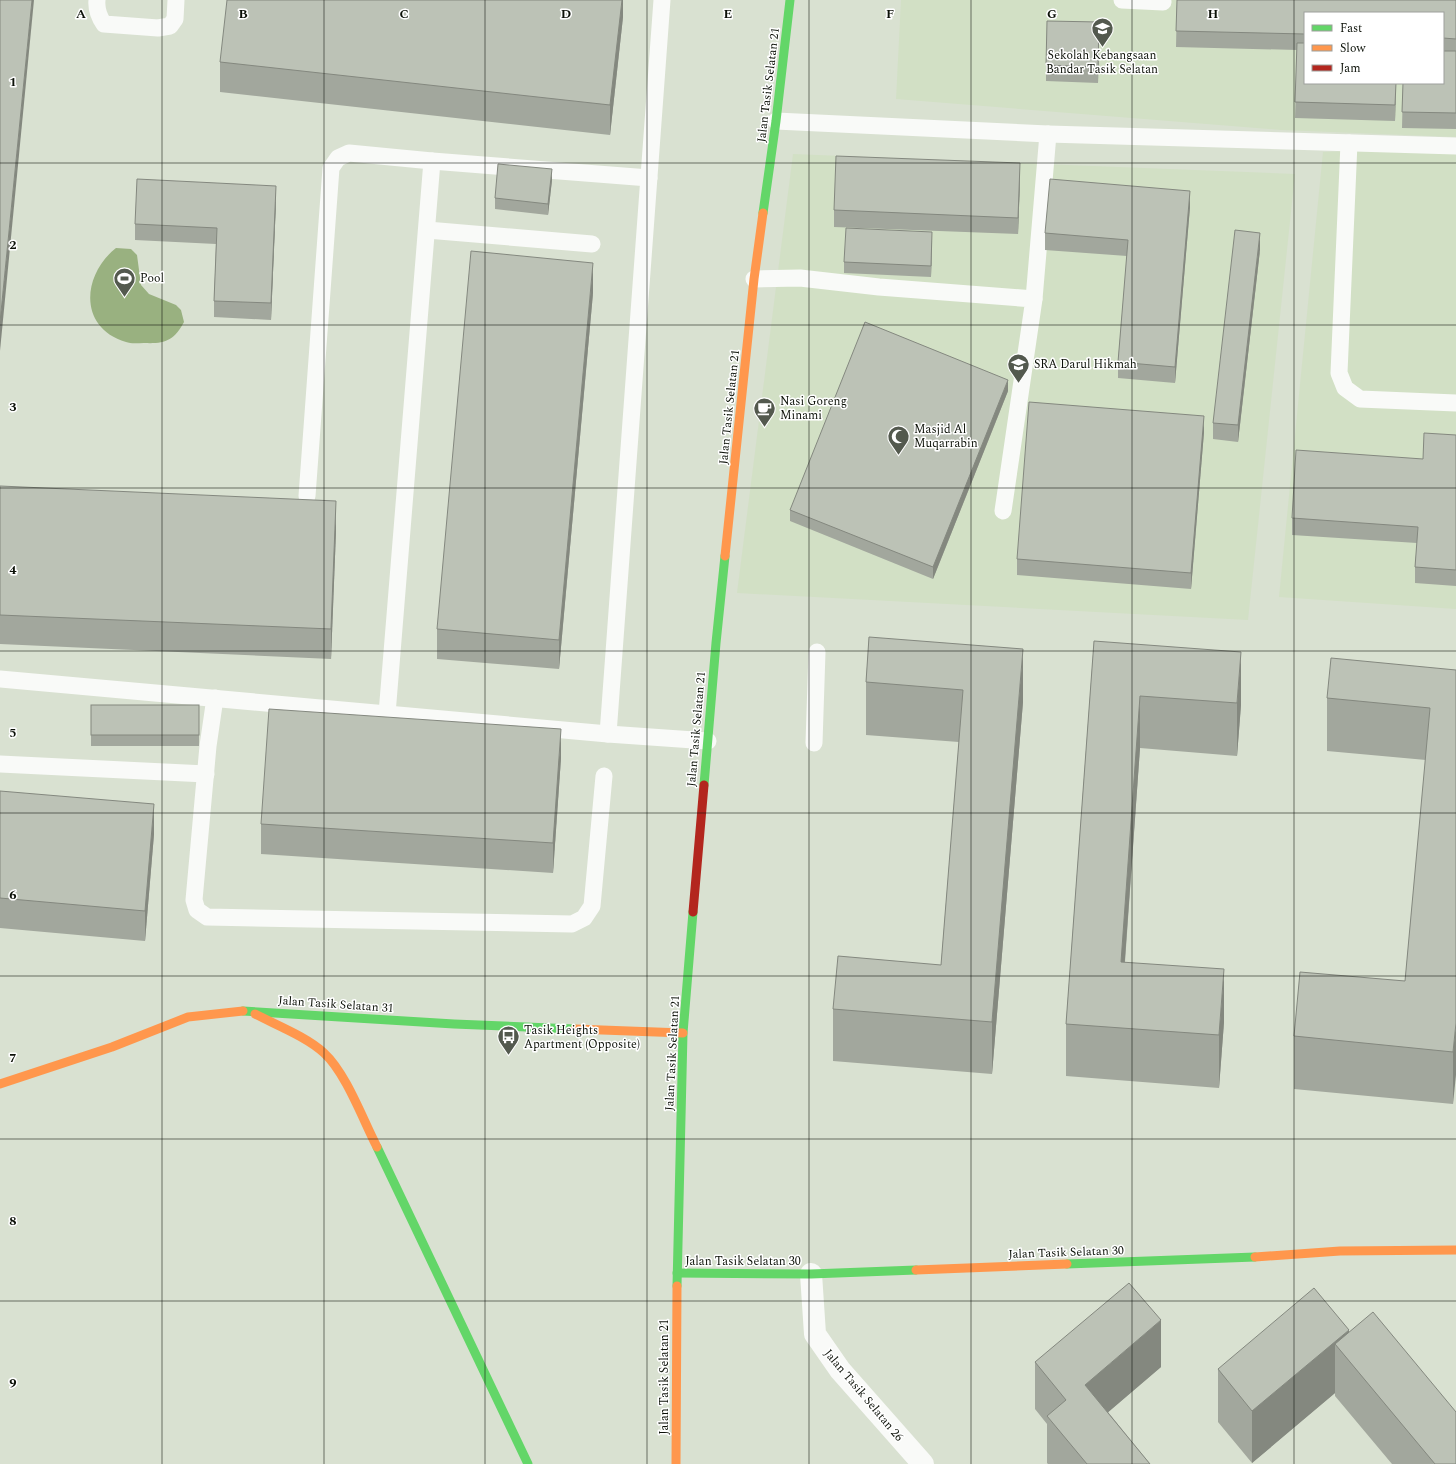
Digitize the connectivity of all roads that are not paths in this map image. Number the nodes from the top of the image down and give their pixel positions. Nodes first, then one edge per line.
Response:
1 (97, 0) edge
2 (176, 0) edge
3 (662, 0) edge
4 (790, 0) edge
5 (1122, 0) edge
6 (1163, 2) dead end
7 (776, 121) junction
8 (1048, 134) junction
9 (1349, 142) junction
10 (1456, 146) edge
11 (432, 161) junction
12 (649, 178) junction
13 (427, 230) junction
14 (592, 244) dead end
15 (754, 280) junction
16 (1034, 299) junction
17 (1456, 403) edge
18 (307, 496) dead end
19 (1003, 511) dead end
20 (817, 652) dead end
21 (0, 679) edge
22 (215, 698) junction
23 (387, 714) junction
24 (608, 734) junction
25 (708, 741) junction
26 (814, 743) dead end
27 (0, 764) edge
28 (206, 774) junction
29 (604, 776) dead end
30 (248, 1010) junction
31 (683, 1033) junction
32 (0, 1084) edge
33 (1456, 1250) edge
34 (677, 1273) junction
35 (810, 1274) junction
36 (528, 1464) edge
37 (676, 1464) edge
38 (923, 1464) edge

1 - 2 lane
3 - 12 lane
4 - 7 street, Jalan Tasik Selatan 21
5 - 6 lane
7 - 8 lane
7 - 15 street, Jalan Tasik Selatan 21
8 - 9 lane
8 - 16 lane
9 - 10 lane
9 - 17 lane
11 - 12 lane
11 - 13 lane
11 - 18 lane
12 - 24 lane
13 - 14 lane
13 - 23 lane
15 - 16 lane
15 - 25 street, Jalan Tasik Selatan 21
16 - 19 lane
20 - 26 lane
21 - 22 lane
22 - 23 lane
22 - 28 lane
23 - 24 lane
24 - 25 lane
25 - 31 street, Jalan Tasik Selatan 21
27 - 28 lane
28 - 29 lane
30 - 31 street, Jalan Tasik Selatan 31
30 - 32 street, Jalan Tasik Selatan 31
30 - 36 street
31 - 34 street, Jalan Tasik Selatan 21
33 - 35 street, Jalan Tasik Selatan 30
34 - 35 street, Jalan Tasik Selatan 30
34 - 37 street, Jalan Tasik Selatan 21
35 - 38 street, Jalan Tasik Selatan 26

